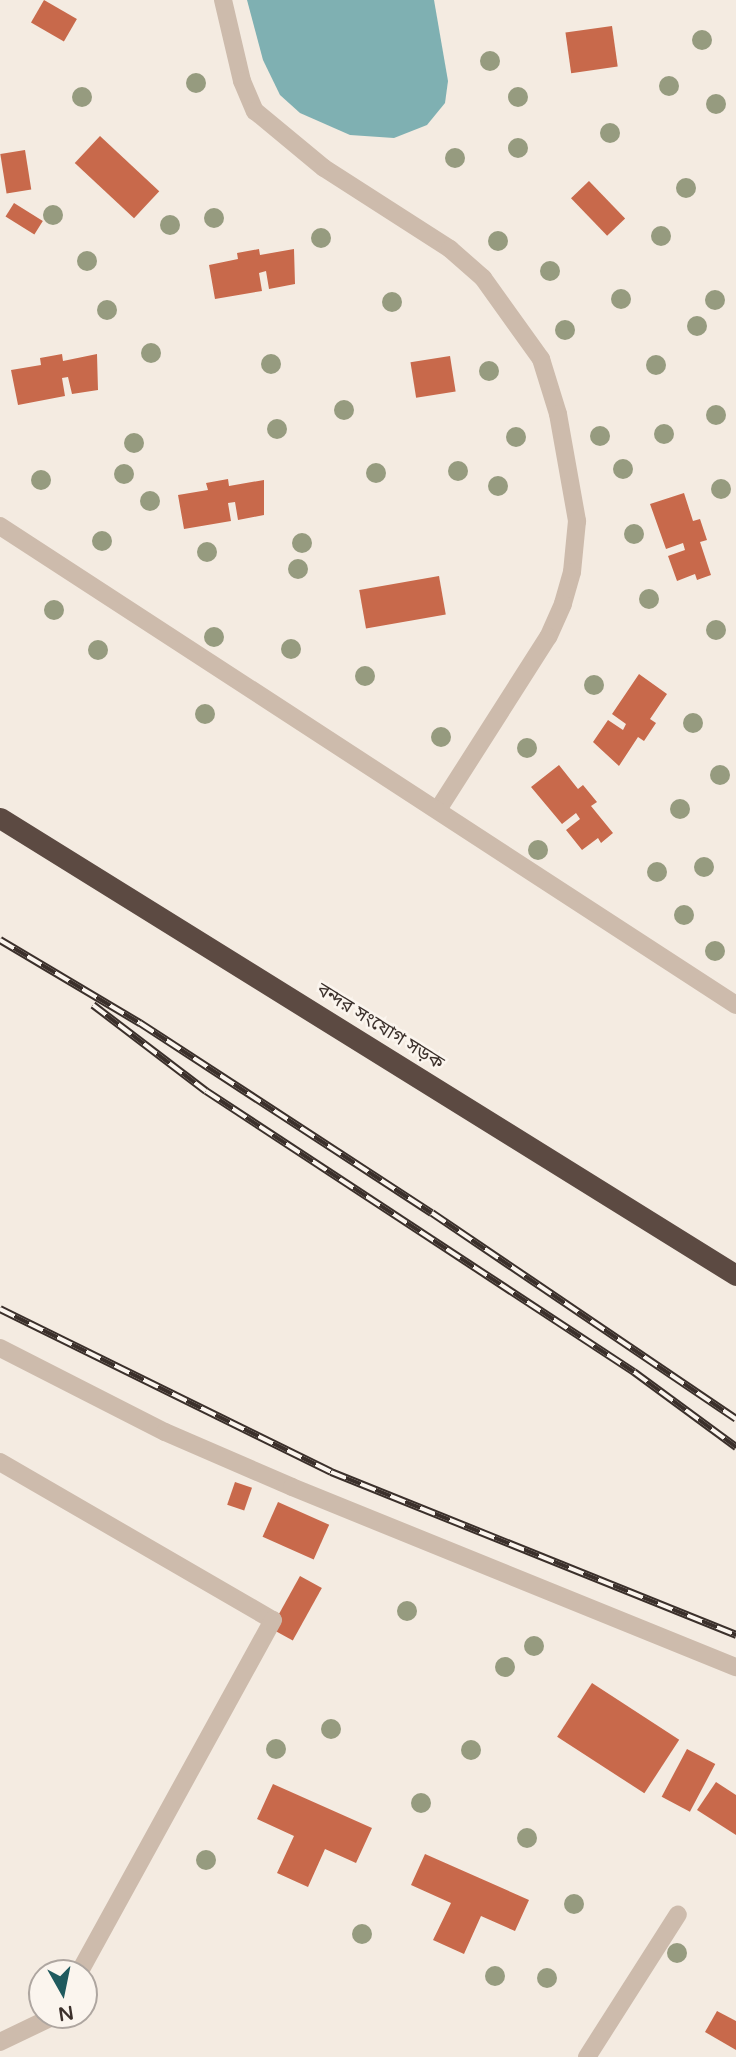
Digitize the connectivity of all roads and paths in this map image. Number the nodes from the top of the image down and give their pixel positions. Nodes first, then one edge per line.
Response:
1 (223, 0) edge
2 (0, 526) edge
3 (439, 808) junction
4 (0, 818) edge
5 (736, 1005) edge
6 (736, 1275) edge
7 (0, 1348) edge
8 (0, 1462) edge
9 (736, 1667) edge
10 (678, 1914) dead end
11 (87, 1959) edge
12 (28, 2028) edge
13 (0, 2042) edge
14 (587, 2057) edge

1 - 3 street
2 - 3 street
3 - 5 street
4 - 6 highway, বন্দর সংযোগ সড়ক
7 - 9 street
8 - 11 street
10 - 14 street
12 - 13 street

